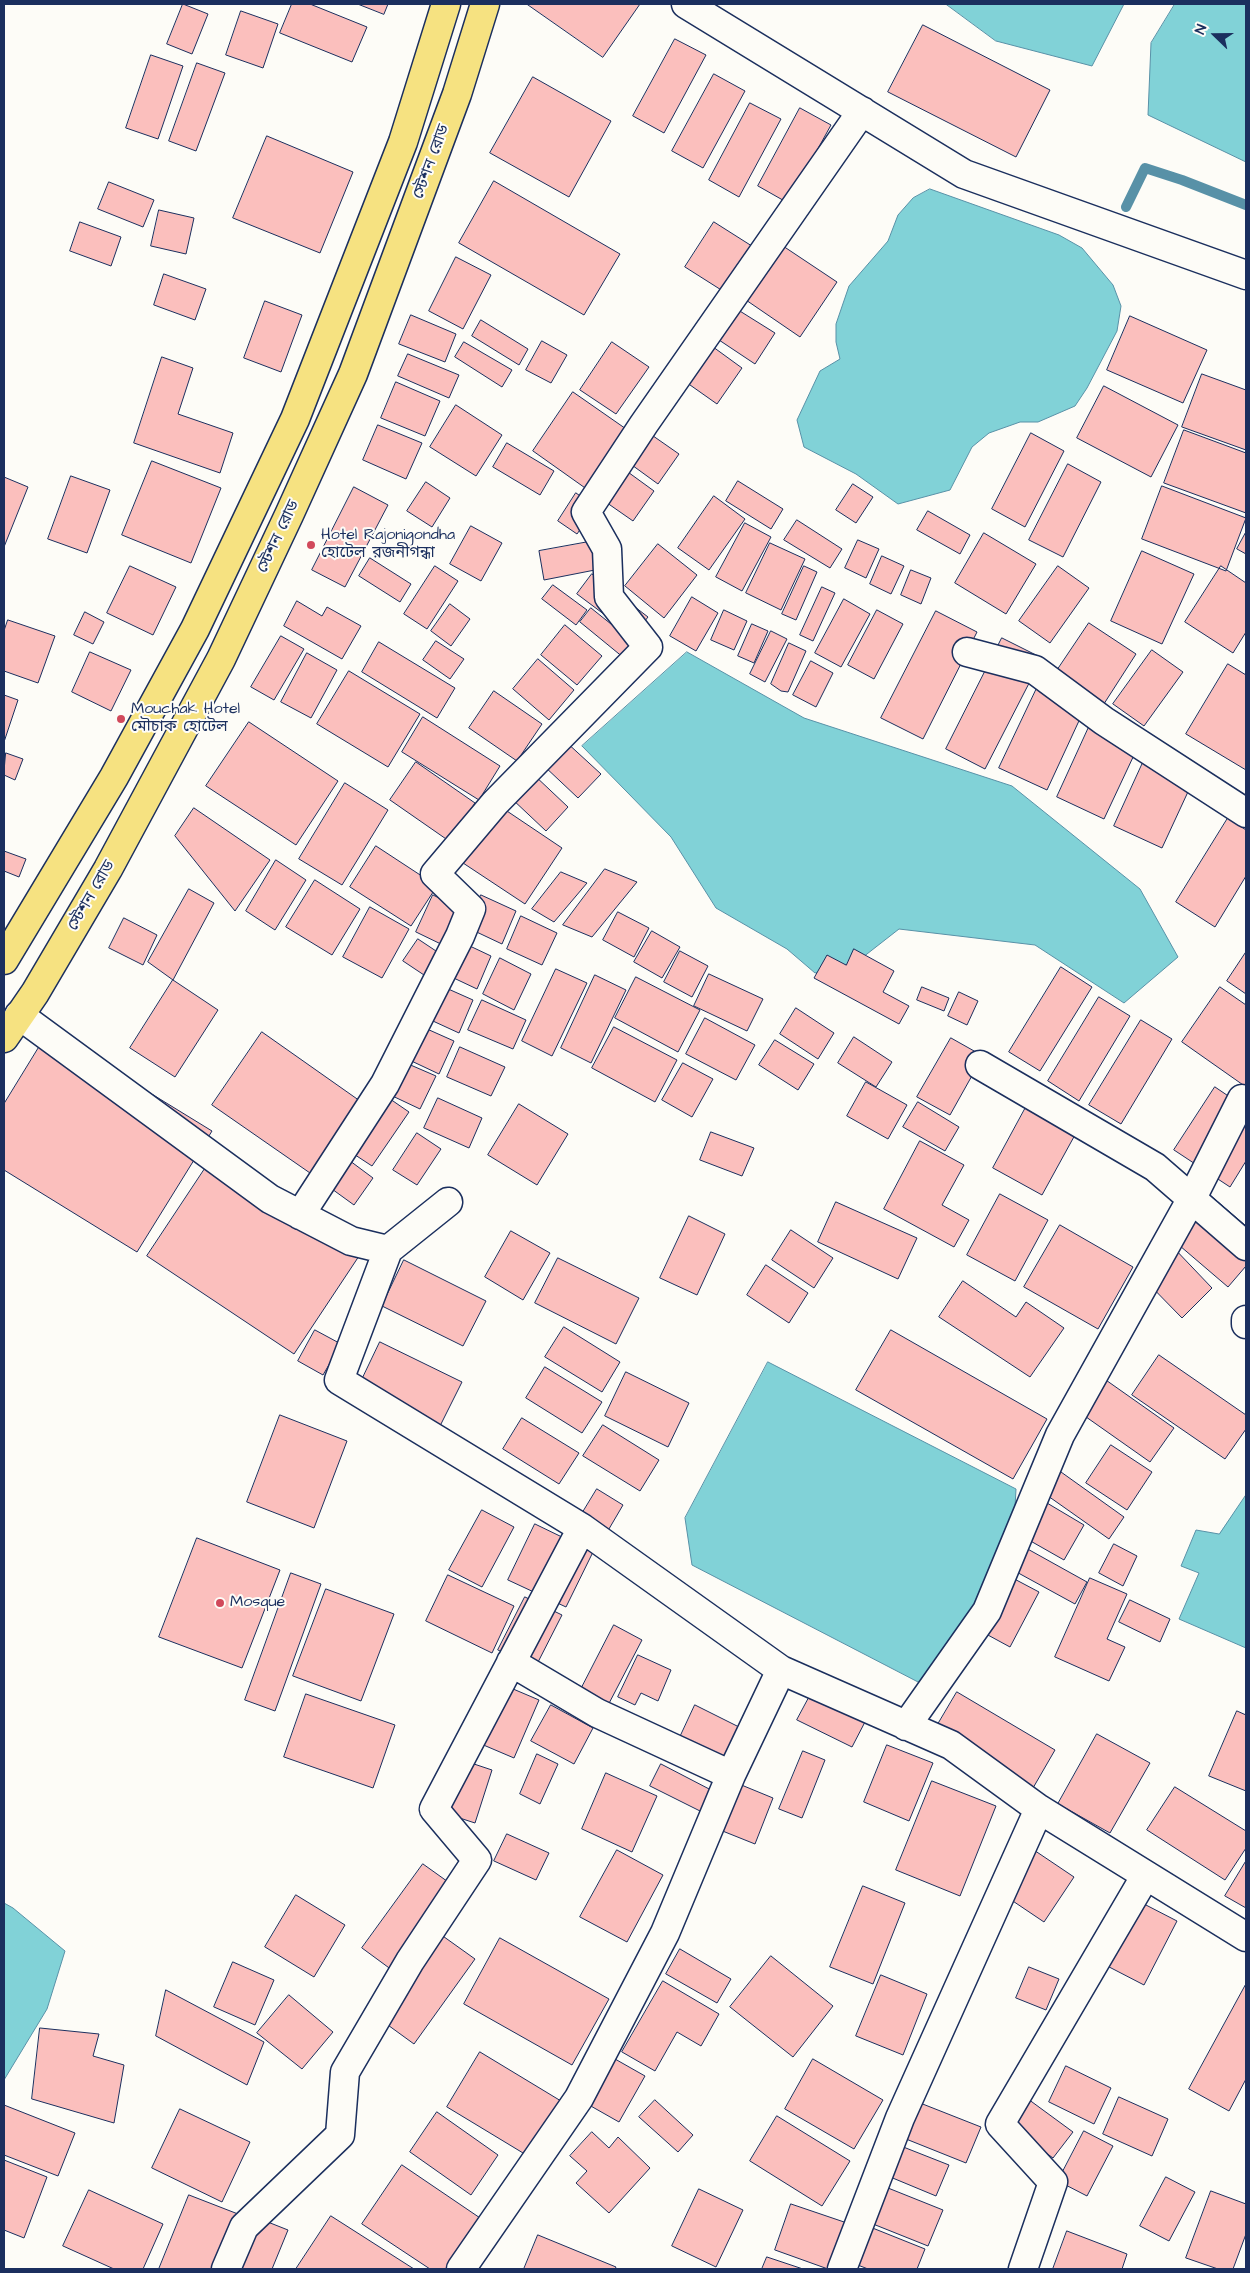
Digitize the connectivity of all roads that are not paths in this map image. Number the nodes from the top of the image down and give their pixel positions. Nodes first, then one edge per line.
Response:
1 (446, 4) edge
2 (485, 4) edge
3 (686, 4) edge
4 (862, 111) junction
5 (1246, 275) edge
6 (967, 652) dead end
7 (1246, 813) edge
8 (4, 960) edge
9 (19, 1015) junction
10 (4, 1038) edge
11 (980, 1065) dead end
12 (1242, 1099) dead end
13 (1192, 1198) junction
14 (448, 1202) dead end
15 (300, 1215) junction
16 (1246, 1246) edge
17 (388, 1250) junction
18 (1246, 1320) edge
19 (1246, 1324) edge
20 (582, 1528) junction
21 (511, 1662) junction
22 (780, 1670) junction
23 (906, 1726) junction
24 (730, 1775) junction
25 (1039, 1809) junction
26 (1146, 1875) junction
27 (1246, 1937) edge
28 (226, 2269) edge
29 (461, 2269) edge
30 (842, 2269) edge
31 (1023, 2269) edge

1 - 8 main road
2 - 9 main road, স্টেশন রোড
3 - 4 street
4 - 5 street
4 - 15 street
6 - 7 street
9 - 10 main road, স্টেশন রোড
9 - 15 street
11 - 13 street
12 - 13 street
13 - 16 street
13 - 23 street
14 - 17 street
15 - 17 street
17 - 20 street
18 - 19 street
20 - 21 street
20 - 22 street
21 - 24 street
21 - 28 street
22 - 23 street
22 - 24 street
23 - 25 street
24 - 29 street
25 - 26 street
25 - 30 street
26 - 27 street
26 - 31 street

